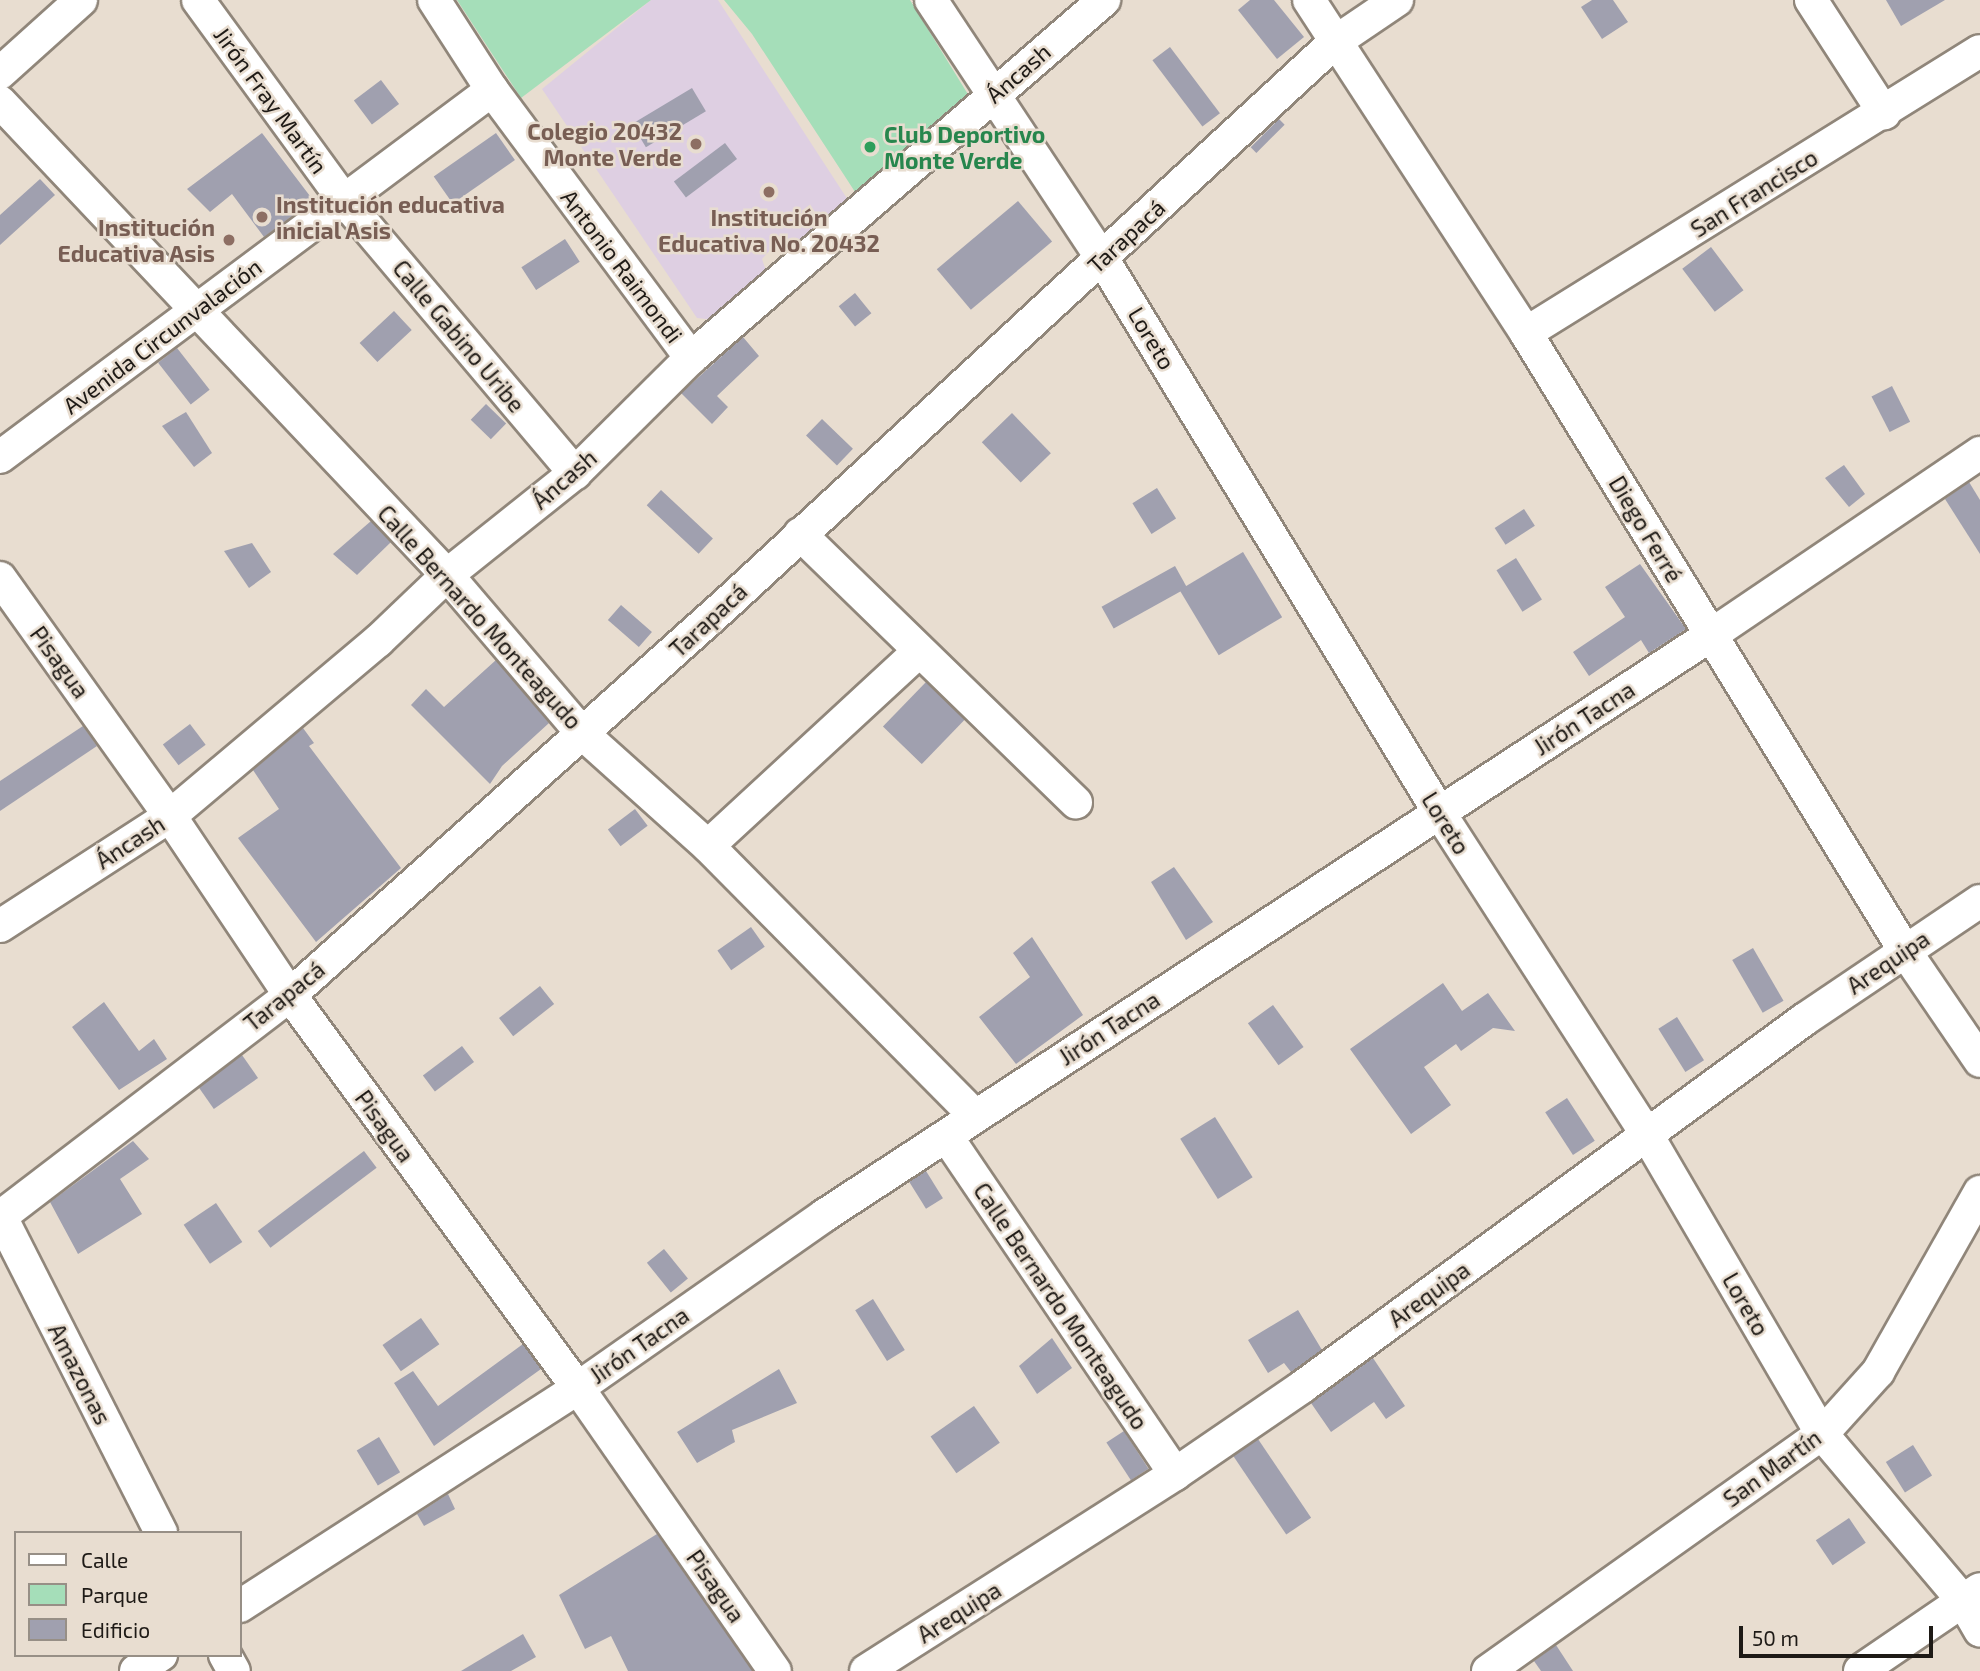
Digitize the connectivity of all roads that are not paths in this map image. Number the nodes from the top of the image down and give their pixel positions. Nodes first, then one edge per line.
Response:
1 (81, 0) edge
2 (198, 0) edge
3 (434, 0) edge
4 (931, 0) edge
5 (1104, 0) edge
6 (1309, 0) edge
7 (1397, 0) edge
8 (1811, 0) edge
9 (1335, 42) junction
10 (1980, 51) edge
11 (0, 73) edge
12 (492, 90) junction
13 (992, 96) junction
14 (0, 103) edge
15 (1884, 113) junction
16 (344, 200) junction
17 (1102, 258) junction
18 (198, 309) junction
19 (1526, 333) junction
20 (691, 358) junction
21 (1980, 453) edge
22 (0, 457) edge
23 (575, 472) junction
24 (800, 534) junction
25 (447, 575) junction
26 (0, 578) edge
27 (1711, 635) junction
28 (918, 652) junction
29 (583, 734) junction
30 (1076, 802) dead end
31 (1439, 812) junction
32 (170, 816) junction
33 (708, 846) junction
34 (1980, 901) edge
35 (0, 926) edge
36 (1905, 951) junction
37 (289, 995) junction
38 (1980, 1061) edge
39 (975, 1116) junction
40 (1647, 1135) junction
41 (947, 1137) junction
42 (1978, 1204) edge
43 (0, 1216) edge
44 (578, 1388) junction
45 (1822, 1434) junction
46 (1175, 1474) junction
47 (160, 1531) edge
48 (1972, 1595) edge
49 (242, 1605) edge
50 (1980, 1631) edge
51 (158, 1657) edge
52 (136, 1671) edge
53 (775, 1671) edge
54 (866, 1671) edge
55 (1488, 1671) edge
56 (1860, 1671) edge

1 - 11 street
2 - 16 street, Jirón Fray Martín
3 - 12 street, Antonio Raimondi
4 - 13 street, Loreto
5 - 13 street, Áncash
6 - 9 street, Diego Ferré
7 - 9 street, Tarapacá
8 - 15 street
9 - 17 street, Tarapacá
9 - 19 street, Diego Ferré
10 - 15 street, San Francisco
12 - 16 street, Avenida Circunvalación
12 - 20 street, Antonio Raimondi
13 - 17 street, Loreto
13 - 20 street, Áncash
14 - 18 street, Calle Bernardo Monteagudo
15 - 19 street, San Francisco
16 - 18 street, Avenida Circunvalación
16 - 23 street, Calle Gabino Uribe
17 - 24 street, Tarapacá
17 - 31 street, Loreto
18 - 22 street, Avenida Circunvalación
18 - 25 street, Calle Bernardo Monteagudo
19 - 27 street, Diego Ferré
20 - 23 street, Áncash
21 - 27 street, Jirón Tacna
23 - 25 street, Áncash
24 - 28 street
24 - 29 street, Tarapacá
25 - 29 street, Calle Bernardo Monteagudo
25 - 32 street, Áncash
26 - 32 street, Pisagua
27 - 31 street, Jirón Tacna
27 - 36 street, Diego Ferré
28 - 30 street
28 - 33 street
29 - 33 street, Calle Bernardo Monteagudo
29 - 37 street, Tarapacá
31 - 39 street, Jirón Tacna
31 - 40 street, Loreto
32 - 35 street, Áncash
32 - 37 street, Pisagua
33 - 39 street, Calle Bernardo Monteagudo
34 - 36 street, Arequipa
36 - 38 street, Diego Ferré
36 - 40 street, Arequipa
37 - 43 street, Tarapacá
37 - 44 street, Pisagua
39 - 41 street, Jirón Tacna
40 - 45 street, Loreto
40 - 46 street, Arequipa
41 - 44 street, Jirón Tacna
41 - 46 street, Calle Bernardo Monteagudo
42 - 45 street, San Martín
43 - 47 street, Amazonas
44 - 49 street, Jirón Tacna
44 - 53 street, Pisagua
45 - 48 street, Loreto
45 - 55 street, San Martín
46 - 54 street, Arequipa
48 - 50 street, Loreto
48 - 56 street
51 - 52 street

